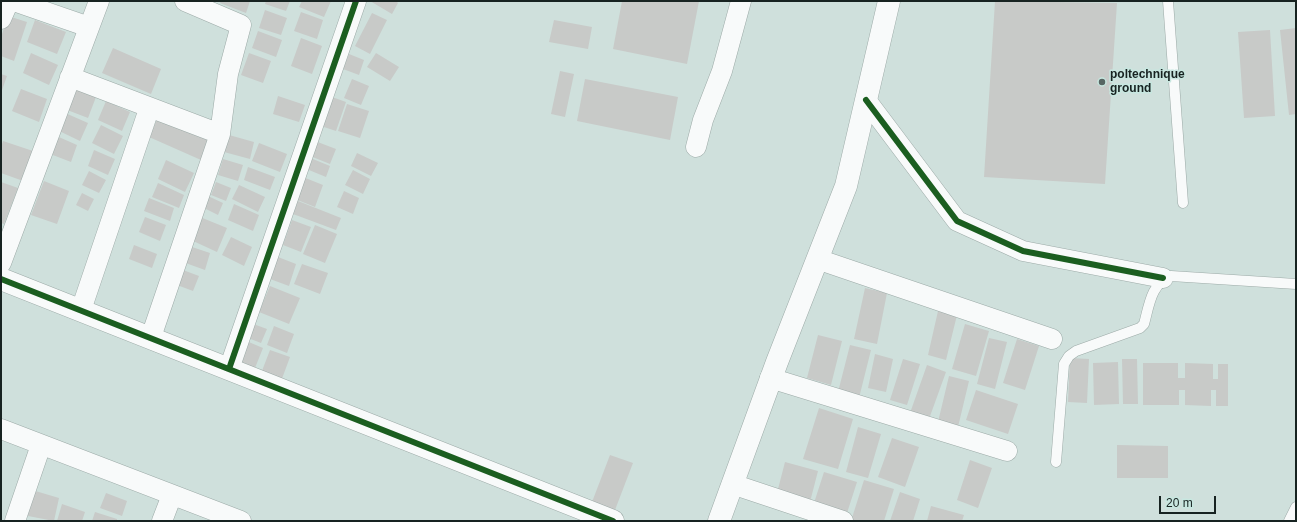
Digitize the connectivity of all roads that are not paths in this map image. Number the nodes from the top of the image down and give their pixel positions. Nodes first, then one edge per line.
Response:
1 (99, 1) edge
2 (187, 1) edge
3 (356, 1) edge
4 (741, 1) edge
5 (890, 1) edge
6 (1168, 1) edge
7 (6, 7) edge
8 (90, 27) junction
9 (70, 77) junction
10 (866, 100) junction
11 (149, 108) junction
12 (220, 134) junction
13 (696, 147) dead end
14 (1183, 203) dead end
15 (817, 259) junction
16 (1, 263) edge
17 (1163, 278) junction
18 (1, 279) edge
19 (1296, 284) edge
20 (81, 310) junction
21 (151, 337) junction
22 (1052, 339) dead end
23 (229, 369) junction
24 (770, 378) junction
25 (1, 429) edge
26 (41, 445) junction
27 (1007, 451) dead end
28 (1056, 462) dead end
29 (732, 484) junction
30 (172, 495) junction
31 (1296, 507) edge
32 (15, 521) edge
33 (162, 521) edge
34 (241, 521) edge
35 (613, 521) edge
36 (719, 521) edge
37 (843, 521) edge
38 (1289, 521) edge

1 - 8 street
2 - 12 street
3 - 23 street
4 - 13 street
5 - 10 street
6 - 14 lane
7 - 8 street
8 - 9 street
9 - 11 street
9 - 16 street
10 - 15 street
10 - 17 street
11 - 12 street
11 - 20 street
12 - 21 street
15 - 22 street
15 - 24 street
17 - 19 lane
17 - 28 lane
18 - 20 street
20 - 21 street
21 - 23 street
23 - 35 street
24 - 27 street
24 - 29 street
25 - 26 street
26 - 30 street
26 - 32 street
29 - 36 street
29 - 37 street
30 - 33 street
30 - 34 street
31 - 38 lane

